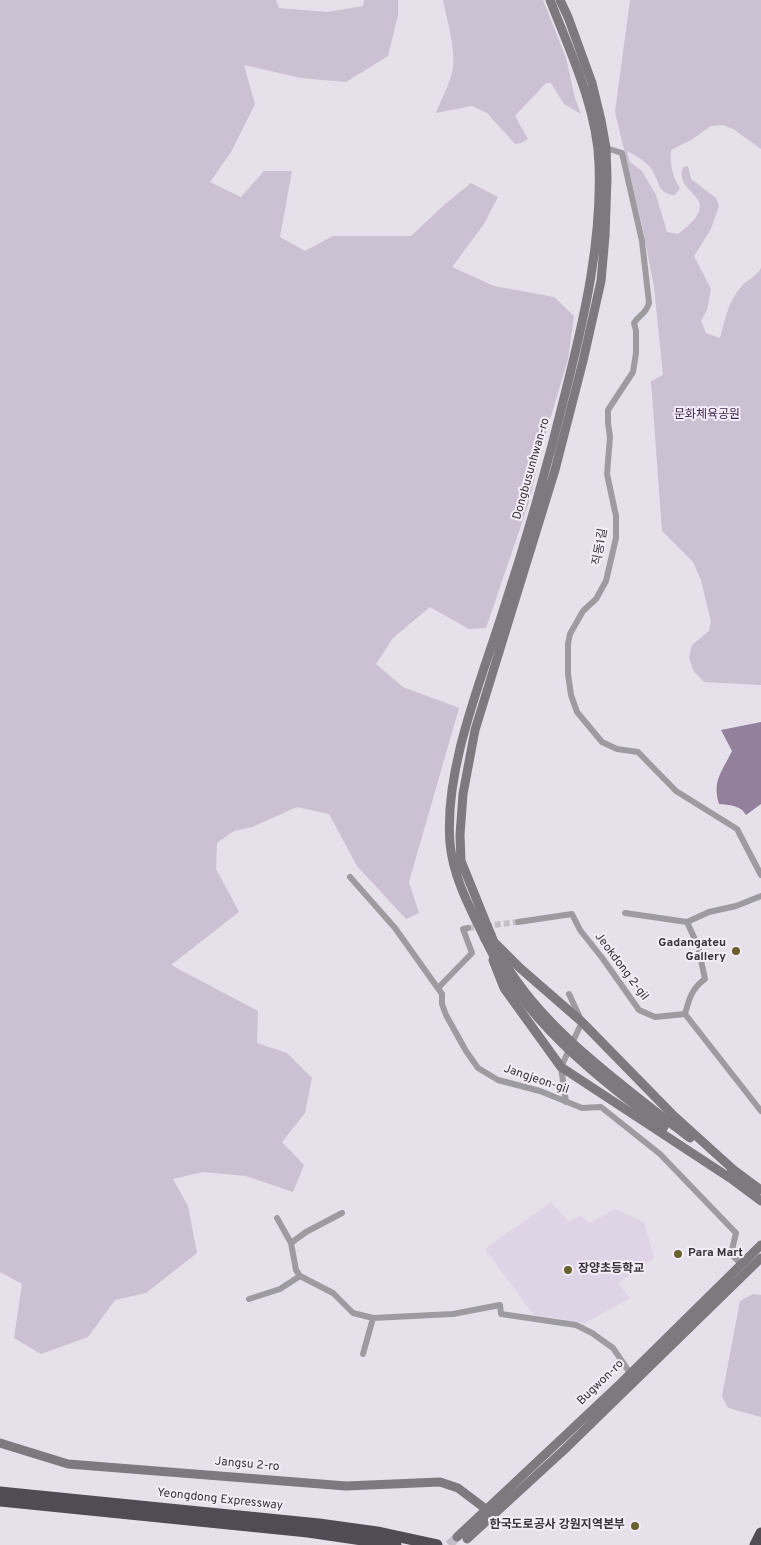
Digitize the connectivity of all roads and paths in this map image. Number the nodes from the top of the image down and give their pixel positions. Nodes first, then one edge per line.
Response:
1 (550, 0) edge
2 (560, 0) edge
3 (606, 148) junction
4 (761, 875) edge
5 (350, 877) dead end
6 (761, 896) edge
7 (625, 913) dead end
8 (518, 922) tunnel mouth
9 (687, 922) junction
10 (468, 928) dead end
11 (489, 940) junction
12 (438, 988) junction
13 (569, 994) dead end
14 (685, 1014) junction
15 (582, 1022) junction
16 (561, 1067) junction
17 (566, 1102) junction
18 (761, 1111) edge
19 (732, 1174) junction
20 (761, 1190) edge
21 (761, 1202) edge
22 (342, 1213) dead end
23 (277, 1218) dead end
24 (291, 1243) junction
25 (761, 1245) edge
26 (761, 1258) edge
27 (741, 1264) junction
28 (300, 1276) junction
29 (249, 1299) dead end
30 (373, 1318) junction
31 (363, 1354) dead end
32 (630, 1373) junction
33 (586, 1422) junction
34 (0, 1443) edge
35 (0, 1492) edge
36 (0, 1501) edge
37 (489, 1513) junction
38 (761, 1533) edge
39 (457, 1537) tunnel mouth
40 (467, 1540) tunnel mouth
41 (396, 1545) edge
42 (437, 1545) edge
43 (755, 1545) edge

1 - 11 street, Dongbusunhwan-ro
2 - 3 street, Dongbusunhwan-ro
3 - 4 street, 직동1길
3 - 11 street, Dongbusunhwan-ro
5 - 12 street, Jangjeon-gil
6 - 9 street
7 - 9 street
8 - 14 street, Jeokdong 2-gil
9 - 14 street
10 - 12 street
11 - 15 street
11 - 16 street
11 - 19 street, bridge
12 - 17 street, Jangjeon-gil
13 - 15 street
14 - 18 street
15 - 16 street
15 - 19 street
16 - 17 street
16 - 19 street
17 - 27 street, Jangjeon-gil
19 - 20 street
19 - 21 street
22 - 24 street
23 - 24 street
24 - 28 street
25 - 27 street, Bugwon-ro
26 - 33 street, Bugwon-ro
27 - 32 street, Bugwon-ro
28 - 29 street
28 - 30 street
30 - 31 street
30 - 32 street
32 - 33 street, Bugwon-ro
33 - 37 street, Bugwon-ro
34 - 37 street, Jangsu 2-ro
35 - 42 highway, Yeongdong Expressway
36 - 41 highway, Yeongdong Expressway
37 - 39 street, Bugwon-ro
37 - 40 street, Bugwon-ro
38 - 43 highway

